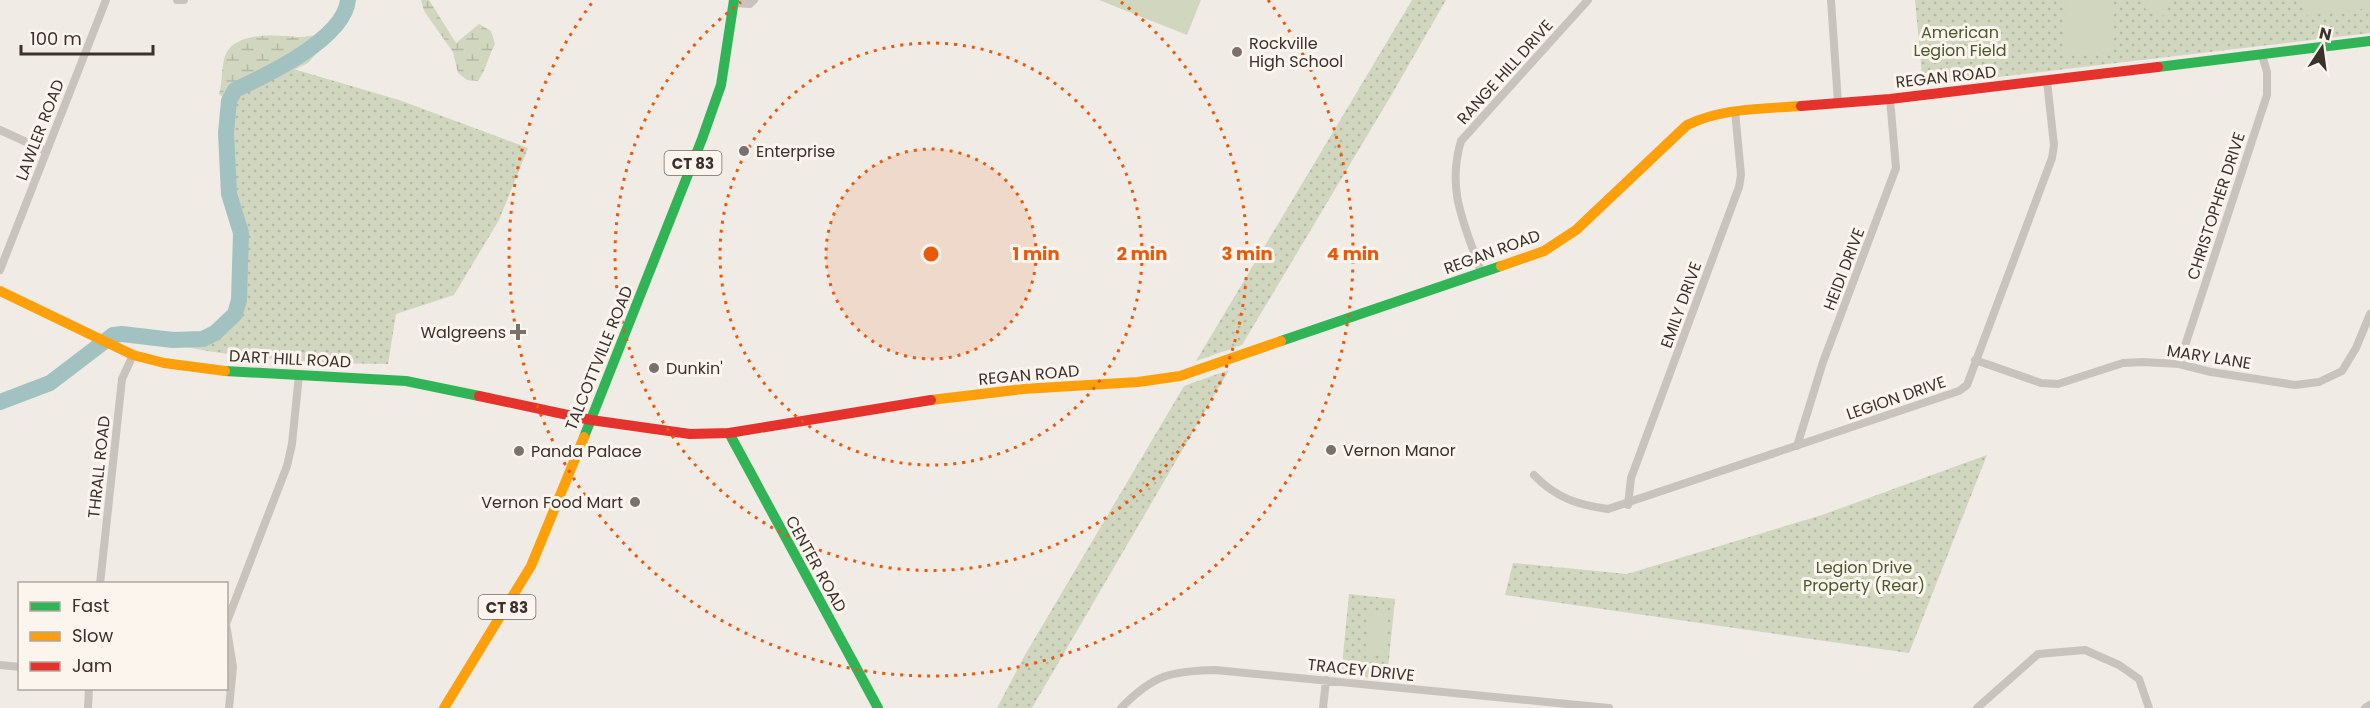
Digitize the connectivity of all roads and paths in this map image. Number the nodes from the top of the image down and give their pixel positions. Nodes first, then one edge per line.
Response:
1 (106, 0) edge
2 (177, 0) edge
3 (184, 0) edge
4 (754, 0) edge
5 (1588, 0) edge
6 (1831, 0) edge
7 (734, 1) edge
8 (2370, 41) edge
9 (2262, 55) junction
10 (2047, 81) junction
11 (1890, 99) junction
12 (1838, 103) junction
13 (1735, 111) junction
14 (0, 130) edge
15 (46, 151) junction
16 (0, 270) edge
17 (1481, 272) junction
18 (0, 291) edge
19 (2370, 314) edge
20 (133, 355) junction
21 (1975, 360) junction
22 (2180, 364) junction
23 (299, 375) junction
24 (591, 420) junction
25 (729, 433) junction
26 (1797, 446) junction
27 (1534, 475) dead end
28 (1628, 505) junction
29 (100, 582) edge
30 (228, 619) edge
31 (228, 636) edge
32 (0, 665) edge
33 (18, 667) edge
34 (1326, 680) junction
35 (89, 690) edge
36 (2370, 705) edge
37 (88, 708) edge
38 (229, 708) edge
39 (444, 708) edge
40 (878, 708) edge
41 (1120, 708) edge
42 (1323, 708) edge
43 (1609, 708) edge
44 (1977, 708) edge
45 (2149, 708) edge
46 (2365, 708) edge

1 - 15 street, LAWLER ROAD
2 - 3 street
4 - 7 street
5 - 17 street, RANGE HILL DRIVE
6 - 12 street
7 - 24 street, TALCOTTVILLE ROAD / CT 83
8 - 9 street, REGAN ROAD
9 - 10 street, REGAN ROAD
9 - 22 street, CHRISTOPHER DRIVE
10 - 11 street, REGAN ROAD
10 - 21 street, LEGION DRIVE
11 - 12 street, REGAN ROAD
11 - 26 street, HEIDI DRIVE
12 - 13 street, REGAN ROAD
13 - 17 street, REGAN ROAD
13 - 28 street, EMILY DRIVE
14 - 15 street
15 - 16 street, LAWLER ROAD
17 - 25 street, REGAN ROAD
18 - 20 street, DART HILL ROAD
19 - 22 street, MARY LANE
20 - 23 street, DART HILL ROAD
20 - 29 street, THRALL ROAD
21 - 22 street, MARY LANE
21 - 26 street, LEGION DRIVE
23 - 24 street, DART HILL ROAD
23 - 30 street
24 - 25 street, REGAN ROAD
24 - 39 street, TALCOTTVILLE ROAD / CT 83
25 - 40 street, CENTER ROAD
26 - 28 street, LEGION DRIVE
27 - 28 street, LEGION DRIVE
31 - 38 street
32 - 33 street
34 - 41 street, TRACEY DRIVE
34 - 42 street
34 - 43 street, TRACEY DRIVE
35 - 37 street
36 - 46 street
44 - 45 street

